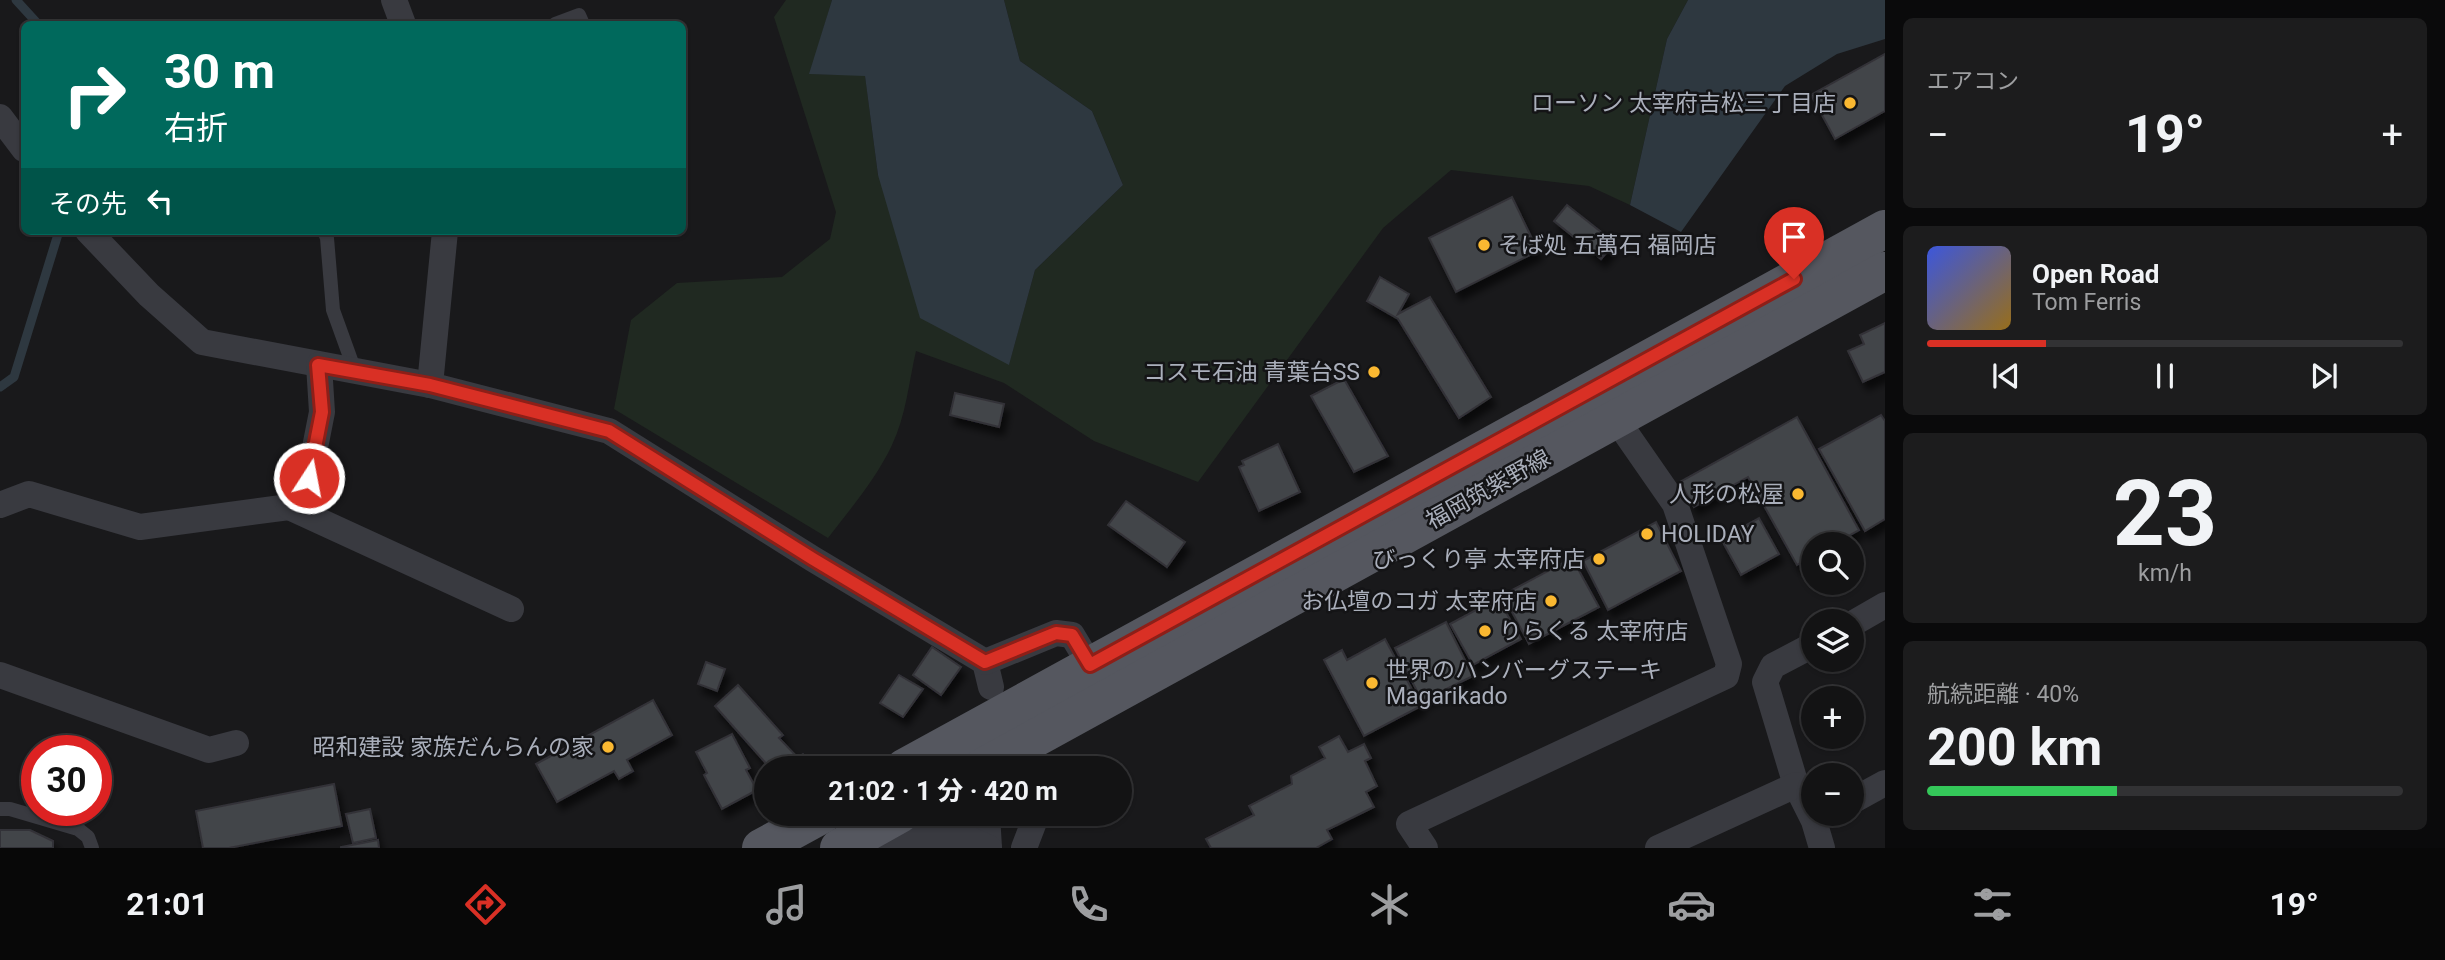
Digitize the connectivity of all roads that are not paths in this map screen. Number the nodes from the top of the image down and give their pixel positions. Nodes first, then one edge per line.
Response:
1 (394, 0) edge
2 (402, 21) edge
3 (563, 21) edge
4 (582, 21) edge
5 (0, 117) edge
6 (21, 145) edge
7 (1885, 229) edge
8 (91, 235) edge
9 (326, 235) edge
10 (445, 235) edge
11 (1885, 271) edge
12 (318, 365) junction
13 (355, 371) junction
14 (430, 385) junction
15 (1616, 419) junction
16 (0, 505) edge
17 (289, 507) junction
18 (1885, 605) edge
19 (511, 609) dead end
20 (1864, 617) edge
21 (1801, 651) edge
22 (1090, 665) junction
23 (0, 675) edge
24 (236, 743) dead end
25 (926, 756) edge
26 (1005, 756) edge
27 (1885, 783) edge
28 (1796, 785) junction
29 (1801, 792) edge
30 (1864, 794) edge
31 (0, 809) edge
32 (800, 826) edge
33 (879, 826) edge
34 (988, 826) edge
35 (1032, 826) edge
36 (1821, 826) edge
37 (850, 842) edge
38 (92, 848) edge
39 (761, 848) edge
40 (989, 848) edge
41 (1024, 848) edge
42 (1425, 848) edge
43 (1658, 848) edge
44 (1822, 848) edge

1 - 2 street
3 - 4 lane
5 - 6 street
7 - 22 main road, 福岡筑紫野線
8 - 12 street
9 - 13 lane
10 - 14 street
11 - 15 main road, 福岡筑紫野線
12 - 13 street
12 - 17 street
13 - 14 street
14 - 22 street
15 - 26 main road, 福岡筑紫野線
15 - 42 street
16 - 17 street
17 - 19 street
18 - 20 street
21 - 28 street
22 - 25 main road, 福岡筑紫野線
23 - 24 street
27 - 30 street
28 - 29 street
28 - 43 street
31 - 38 lane
32 - 39 main road
33 - 37 main road
34 - 40 street
35 - 41 street
36 - 44 street
37 - 40 street

